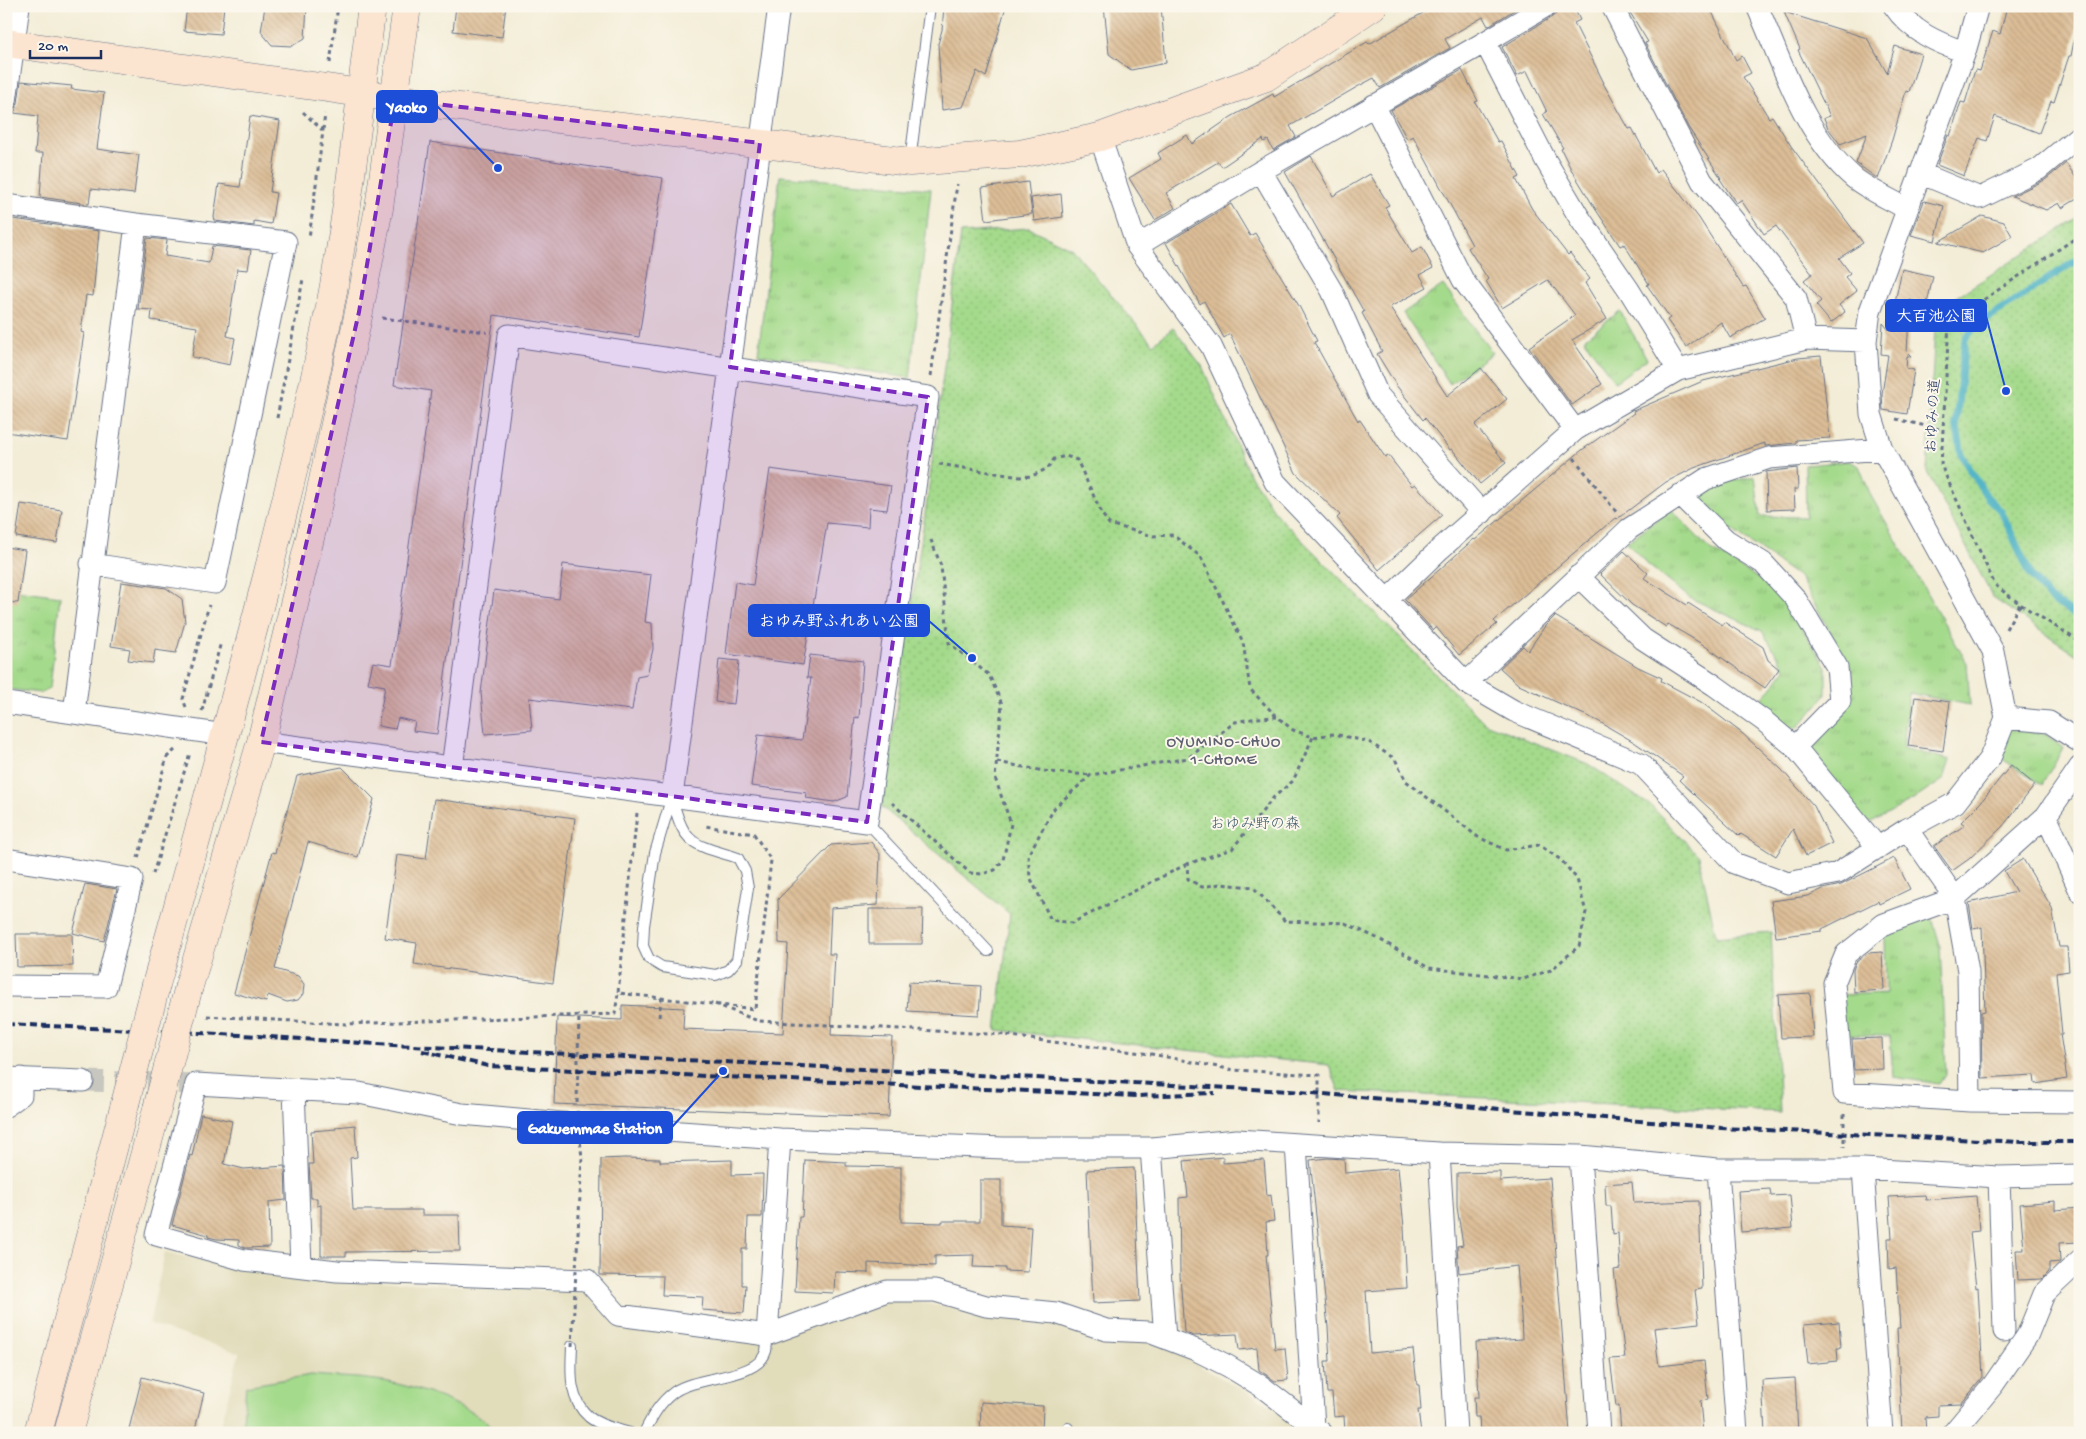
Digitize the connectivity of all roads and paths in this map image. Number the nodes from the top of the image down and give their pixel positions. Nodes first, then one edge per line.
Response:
1 (19, 6) edge
2 (372, 6) edge
3 (407, 6) edge
4 (779, 6) edge
5 (930, 6) edge
6 (1546, 6) edge
7 (1612, 6) edge
8 (1757, 6) edge
9 (1894, 6) edge
10 (1978, 6) edge
11 (1357, 14) edge
12 (1485, 42) junction
13 (10, 44) edge
14 (1965, 52) junction
15 (360, 93) junction
16 (395, 99) junction
17 (6, 100) edge
18 (1374, 105) junction
19 (2080, 135) edge
20 (1100, 137) junction
21 (760, 144) junction
22 (961, 159) junction
23 (910, 162) junction
24 (1261, 171) junction
25 (1920, 173) junction
26 (6, 205) edge
27 (1907, 209) junction
28 (136, 224) junction
29 (2080, 235) edge
30 (1137, 246) junction
31 (381, 318) dead end
32 (509, 335) junction
33 (1806, 339) junction
34 (1866, 341) junction
35 (730, 367) junction
36 (1678, 370) junction
37 (928, 397) junction
38 (1871, 414) junction
39 (1943, 430) junction
40 (1568, 436) junction
41 (1882, 449) junction
42 (919, 461) junction
43 (1680, 495) junction
44 (913, 499) junction
45 (1482, 513) junction
46 (1629, 529) junction
47 (92, 564) junction
48 (1578, 576) junction
49 (215, 583) junction
50 (1388, 599) junction
51 (2080, 642) edge
52 (1466, 683) junction
53 (6, 704) edge
54 (74, 713) junction
55 (1277, 717) junction
56 (2006, 718) junction
57 (196, 731) junction
58 (225, 735) junction
59 (1313, 737) junction
60 (261, 742) junction
61 (2080, 742) edge
62 (1796, 747) junction
63 (997, 762) junction
64 (2080, 767) edge
65 (452, 768) junction
66 (1091, 775) junction
67 (872, 786) junction
68 (672, 796) junction
69 (638, 808) dead end
70 (2046, 816) junction
71 (705, 820) dead end
72 (867, 822) junction
73 (1907, 829) junction
74 (1878, 848) junction
75 (6, 859) edge
76 (1187, 864) junction
77 (132, 879) junction
78 (2080, 891) edge
79 (1954, 898) junction
80 (988, 950) dead end
81 (6, 986) edge
82 (618, 993) junction
83 (661, 998) junction
84 (715, 1004) junction
85 (199, 1016) dead end
86 (579, 1016) junction
87 (659, 1017) dead end
88 (14, 1078) edge
89 (83, 1081) tunnel mouth
90 (294, 1090) junction
91 (1844, 1093) junction
92 (1970, 1101) junction
93 (2080, 1102) edge
94 (6, 1106) edge
95 (576, 1112) junction
96 (584, 1112) dead end
97 (1318, 1131) dead end
98 (780, 1139) junction
99 (1296, 1144) junction
100 (1151, 1148) junction
101 (1439, 1153) junction
102 (1580, 1156) junction
103 (1844, 1156) dead end
104 (1718, 1169) junction
105 (1864, 1169) junction
106 (2080, 1175) edge
107 (1999, 1177) junction
108 (2080, 1260) edge
109 (301, 1266) junction
110 (2004, 1331) dead end
111 (767, 1335) junction
112 (1165, 1338) junction
113 (572, 1346) joint
114 (1318, 1430) edge
115 (38, 1433) edge
116 (68, 1433) edge
117 (630, 1433) edge
118 (644, 1433) edge
119 (1456, 1433) edge
120 (1598, 1433) edge
121 (1737, 1433) edge
122 (1882, 1433) edge
123 (1952, 1433) edge

1 - 13 street
2 - 15 street
3 - 16 street
4 - 21 street
5 - 23 lane
6 - 12 street
7 - 33 street
8 - 27 street
9 - 14 street
10 - 14 street
11 - 20 street
12 - 18 street
12 - 36 street
13 - 15 street
13 - 17 street
14 - 25 street
15 - 16 street
15 - 58 street
16 - 21 street
16 - 60 street
18 - 24 street
18 - 40 street
19 - 25 street
20 - 22 street
20 - 30 street
21 - 23 street
21 - 35 street
22 - 23 street
22 - 37 path
24 - 30 street
24 - 45 street
25 - 27 street
26 - 28 street
27 - 34 street
28 - 47 street
28 - 49 street
29 - 39 path, おゆみの道
30 - 50 street
31 - 32 path
32 - 35 street
32 - 65 street
33 - 34 street
33 - 36 street
34 - 38 street
35 - 37 street
35 - 68 street
36 - 40 street
37 - 42 street
38 - 39 path
38 - 41 street
39 - 51 path, おゆみの道
40 - 45 street
40 - 46 path
41 - 43 street
41 - 56 street
42 - 44 street
42 - 55 path
43 - 46 street
43 - 62 street
44 - 63 path
44 - 67 street
45 - 50 street
46 - 48 street
47 - 49 street
47 - 54 street
48 - 52 street
48 - 62 street
49 - 57 path
50 - 52 street
52 - 74 street
53 - 54 street
54 - 57 street
55 - 59 path
55 - 66 path
56 - 61 street
56 - 73 street
57 - 58 street
57 - 77 path
58 - 115 street, bridge
59 - 76 path
59 - 76 path
60 - 65 street
60 - 116 street, bridge
62 - 74 street
63 - 66 path
63 - 67 path
64 - 70 street
65 - 68 street
66 - 76 path
67 - 72 street
68 - 68 lane
68 - 72 street
69 - 82 path
70 - 78 street
70 - 79 street
71 - 84 path
72 - 80 lane
73 - 74 street
73 - 79 street
75 - 77 street
77 - 81 street
79 - 91 street
79 - 92 street
82 - 83 path
82 - 86 path
83 - 84 path
83 - 87 path
84 - 97 path
85 - 86 path
86 - 95 path
88 - 89 street
88 - 94 street
90 - 98 street
90 - 109 street
90 - 109 street
91 - 92 street
91 - 103 path
92 - 93 street
95 - 96 path
95 - 113 path, bridge
98 - 100 street
98 - 111 street
99 - 100 street
99 - 101 street
99 - 114 street
100 - 112 street
101 - 102 street
101 - 119 street
102 - 104 street
102 - 120 street
104 - 105 street
104 - 121 street
105 - 107 street
105 - 122 street
106 - 107 street
107 - 110 street
108 - 123 street
109 - 111 street
111 - 112 street
111 - 118 lane
112 - 114 street
113 - 117 lane

